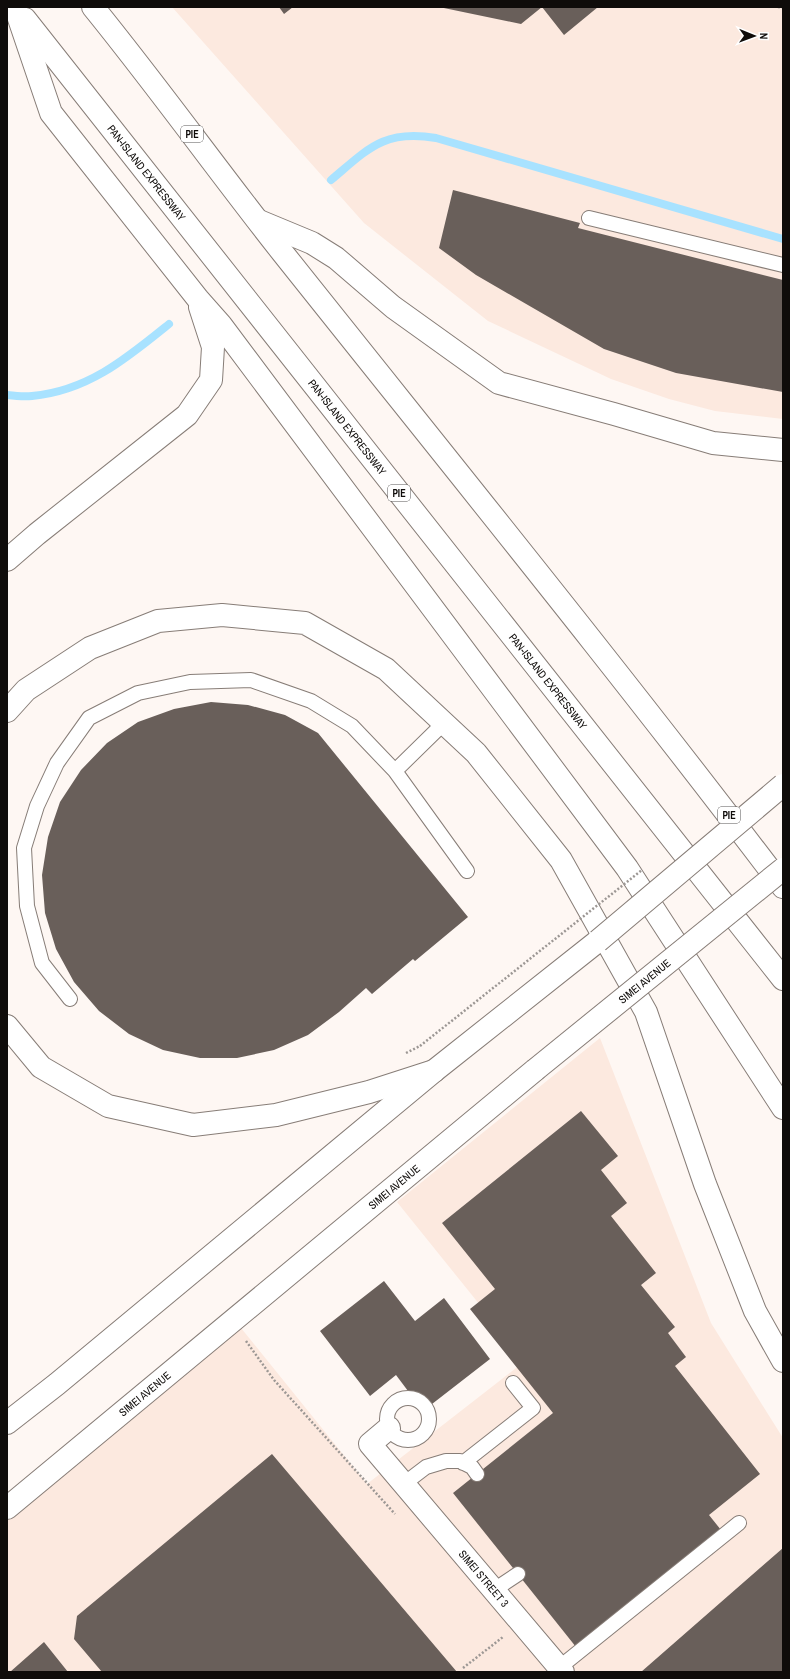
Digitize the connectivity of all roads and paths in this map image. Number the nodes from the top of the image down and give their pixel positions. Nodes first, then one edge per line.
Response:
1 (15, 7) edge
2 (93, 7) edge
3 (778, 7) edge
4 (783, 8) edge
5 (589, 218) dead end
6 (256, 219) junction
7 (783, 265) edge
8 (198, 299) junction
9 (783, 450) edge
10 (7, 560) edge
11 (7, 712) edge
12 (444, 723) junction
13 (395, 771) junction
14 (783, 785) edge
15 (645, 867) dead end
16 (783, 869) edge
17 (467, 871) dead end
18 (783, 887) edge
19 (783, 979) edge
20 (70, 999) dead end
21 (7, 1026) edge
22 (420, 1046) dead end
23 (434, 1071) junction
24 (783, 1108) edge
25 (245, 1340) dead end
26 (783, 1361) edge
27 (513, 1383) dead end
28 (7, 1423) edge
29 (389, 1428) dead end
30 (463, 1463) junction
31 (477, 1474) dead end
32 (405, 1483) junction
33 (7, 1508) edge
34 (400, 1519) dead end
35 (739, 1523) dead end
36 (518, 1574) dead end
37 (494, 1590) junction
38 (505, 1636) dead end
39 (463, 1668) dead end
40 (561, 1670) edge

1 - 8 main road
1 - 19 main road, PAN-ISLAND EXPRESSWAY / PIE
2 - 6 main road, PIE
3 - 4 path
5 - 7 lane
6 - 9 main road
6 - 18 main road, PIE
8 - 10 main road
8 - 24 main road
11 - 12 main road
12 - 13 lane
12 - 26 main road
13 - 17 lane
13 - 20 lane
14 - 23 main road, bridge
15 - 22 path, bridge
16 - 33 main road, SIMEI AVENUE, bridge
21 - 23 main road
23 - 28 main road
25 - 34 path
27 - 30 lane
29 - 32 main road, SIMEI STREET 3
30 - 31 lane
30 - 32 lane
32 - 37 main road, SIMEI STREET 3
35 - 40 lane
36 - 37 lane
37 - 40 main road, SIMEI STREET 3
38 - 39 path

